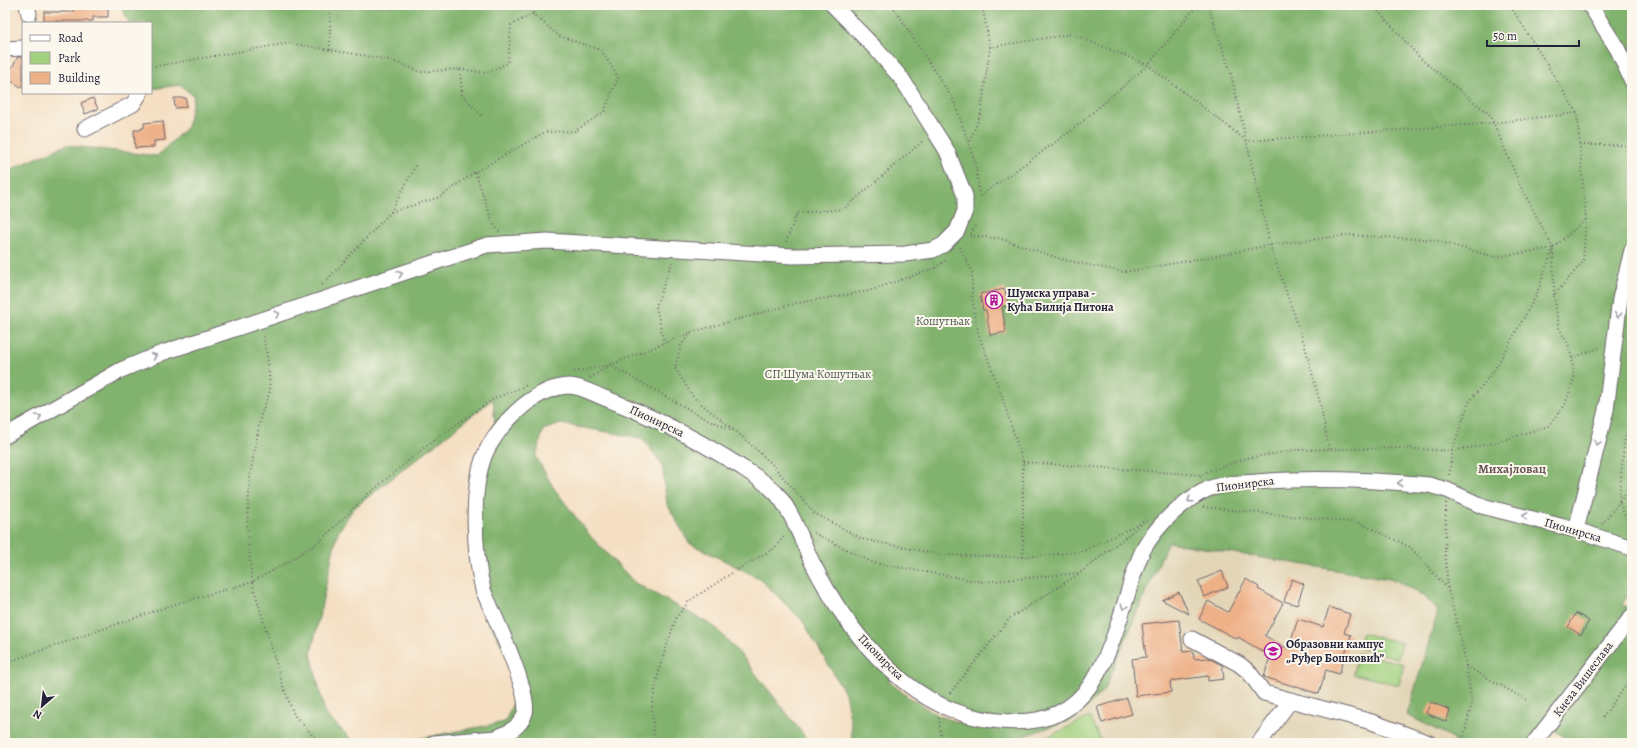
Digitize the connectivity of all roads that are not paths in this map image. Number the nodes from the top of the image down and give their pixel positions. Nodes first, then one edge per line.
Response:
1 (833, 5) edge
2 (1590, 5) edge
3 (22, 48) edge
4 (5, 49) edge
5 (1632, 81) edge
6 (139, 94) edge
7 (85, 129) dead end
8 (1632, 250) edge
9 (5, 436) edge
10 (1576, 530) junction
11 (1632, 548) edge
12 (1632, 616) edge
13 (1192, 639) dead end
14 (1291, 700) junction
15 (1539, 741) edge
16 (434, 743) edge
17 (1259, 743) edge
18 (1427, 743) edge

9 -> 1 street
2 - 5 street
3 - 4 street
6 - 7 street
8 -> 10 street
10 - 11 street, Пионирска
10 -> 16 street, Пионирска
12 - 15 street, Кнеза Вишеслава
13 - 14 street
14 - 17 street
14 - 18 street

